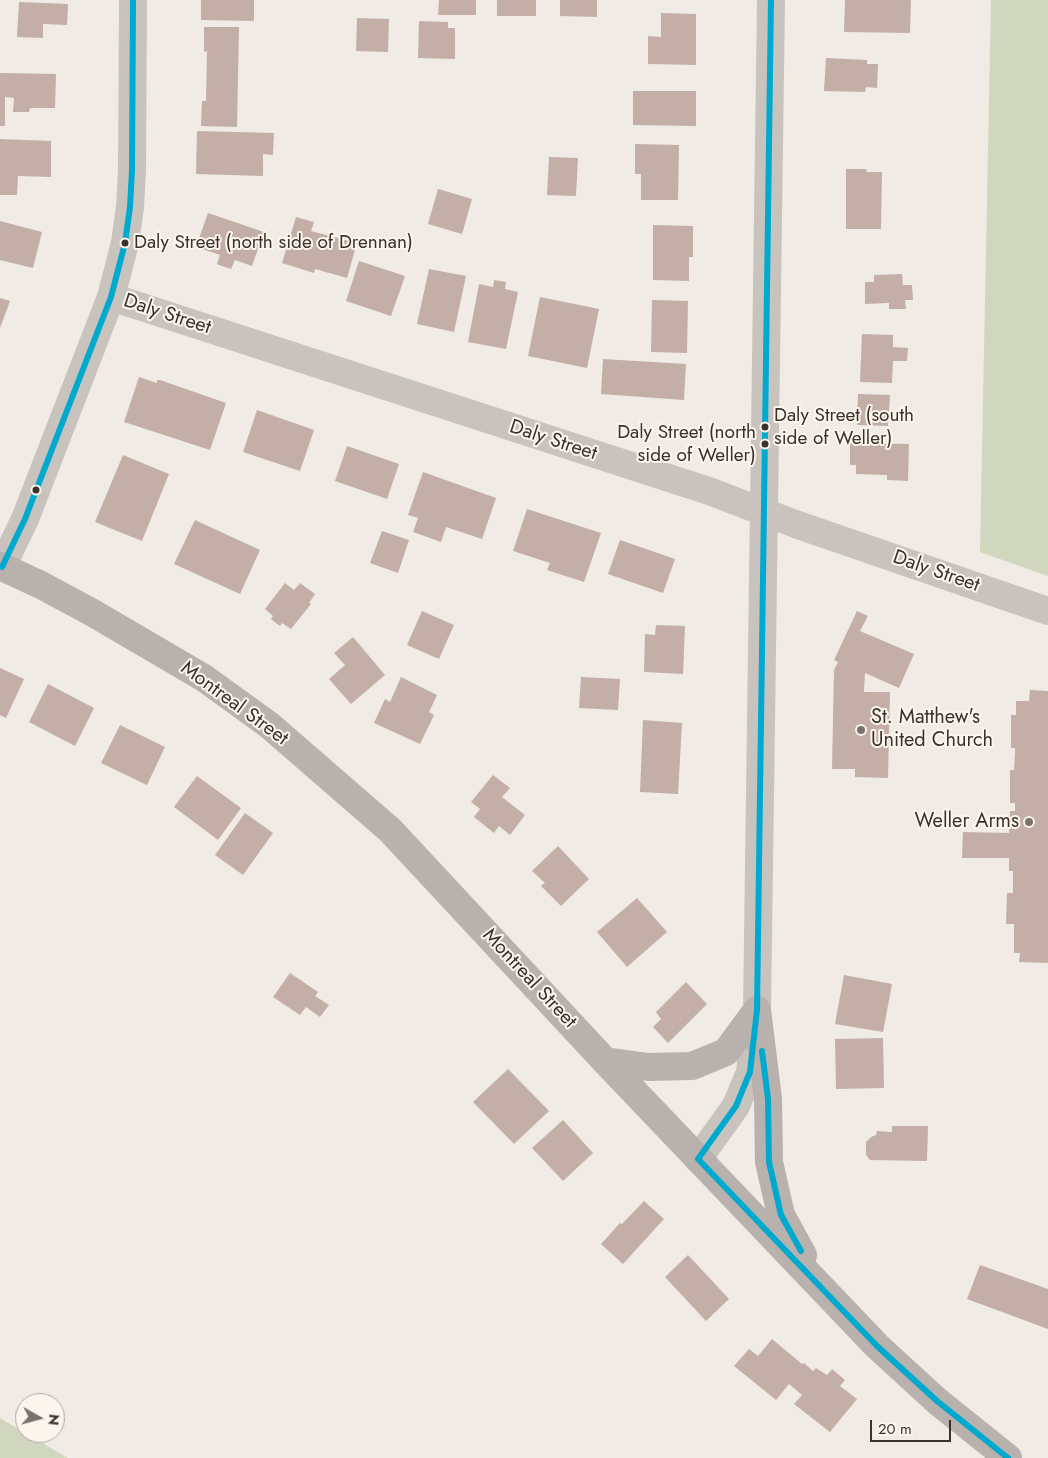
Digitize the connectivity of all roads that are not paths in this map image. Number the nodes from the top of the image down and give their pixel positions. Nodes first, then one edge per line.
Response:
1 (133, 0) edge
2 (771, 0) edge
3 (111, 297) junction
4 (764, 512) junction
5 (1, 566) edge
6 (1048, 611) edge
7 (757, 1010) junction
8 (605, 1061) junction
9 (698, 1159) junction
10 (825, 1293) junction
11 (1008, 1458) edge

1 - 3 street
2 - 4 street
3 - 4 street, Daly Street
3 - 5 street
4 - 6 street, Daly Street
4 - 7 street
5 - 8 main road, Montreal Street
7 - 8 main road
7 - 9 street
7 - 10 main road
8 - 9 main road, Montreal Street
9 - 10 main road, Montreal Street
10 - 11 main road, Montreal Street

